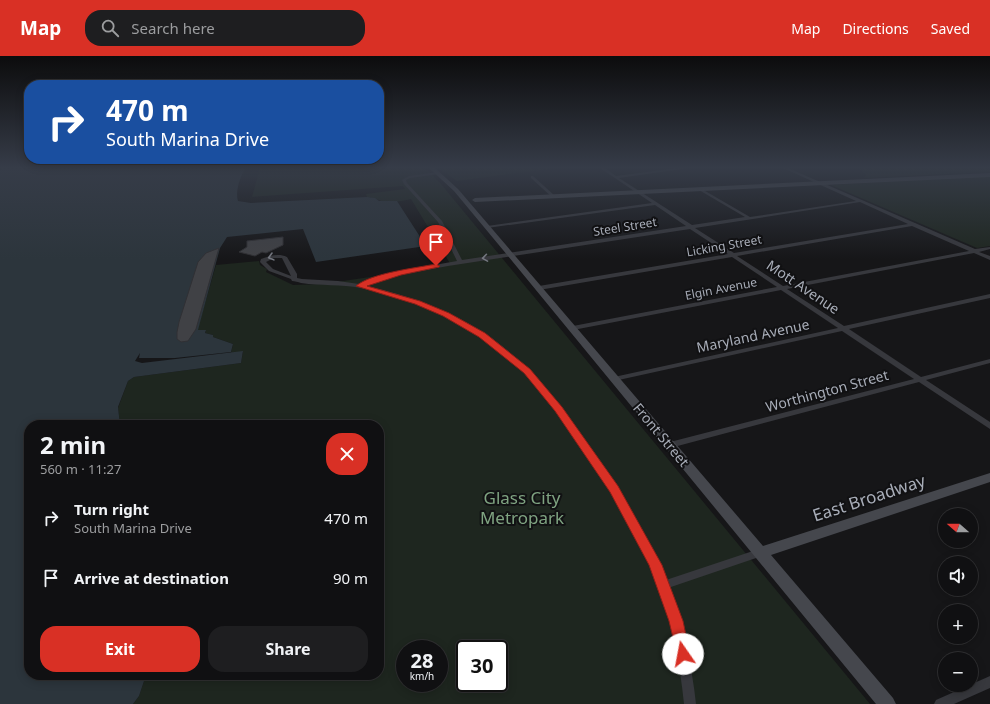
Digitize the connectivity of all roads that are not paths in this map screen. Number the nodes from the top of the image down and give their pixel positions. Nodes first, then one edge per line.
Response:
1 (418, 198) edge
2 (466, 198) edge
3 (528, 198) edge
4 (648, 198) edge
5 (716, 198) edge
6 (855, 198) edge
7 (470, 201) junction
8 (861, 201) junction
9 (656, 204) junction
10 (749, 218) junction
11 (913, 224) junction
12 (487, 227) junction
13 (691, 227) junction
14 (990, 248) edge
15 (975, 251) junction
16 (511, 254) junction
17 (733, 255) junction
18 (990, 258) edge
19 (460, 262) junction
20 (294, 280) junction
21 (360, 286) junction
22 (539, 288) junction
23 (782, 288) junction
24 (990, 296) edge
25 (573, 328) junction
26 (844, 329) junction
27 (990, 362) edge
28 (614, 379) junction
29 (920, 380) junction
30 (990, 426) edge
31 (670, 445) junction
32 (990, 477) edge
33 (759, 553) junction
34 (663, 585) junction
35 (990, 682) edge
36 (690, 704) edge
37 (887, 704) edge
38 (940, 704) edge

1 - 19 street
2 - 7 street, Front Street
3 - 7 street
4 - 9 street, Mott Avenue
5 - 10 street
6 - 8 street
7 - 12 street, Front Street
8 - 10 street, Steel Street
8 - 11 street
9 - 12 street
9 - 13 street, Mott Avenue
10 - 13 street, Steel Street
11 - 15 street
11 - 17 street, Licking Street
12 - 16 street, Front Street
13 - 16 street, Steel Street
13 - 17 street, Mott Avenue
14 - 15 street, Elgin Avenue
15 - 18 street
15 - 23 street, Elgin Avenue
16 -> 19 street, Steel Street
16 - 22 street, Front Street
17 - 22 street, Licking Street
17 - 23 street, Mott Avenue
19 - 21 street, Steel Street
20 -> 20 street
20 - 21 street
21 - 34 street
22 - 25 street, Front Street
23 - 25 street, Elgin Avenue
23 - 26 street, Mott Avenue
24 - 26 street, Maryland Avenue
25 - 28 street, Front Street
26 - 28 street, Maryland Avenue
26 - 29 street, Mott Avenue
27 - 29 street, Worthington Street
28 - 31 street, Front Street
29 - 30 street, Mott Avenue
29 - 31 street, Worthington Street
31 - 33 street, Front Street
32 - 33 street, East Broadway
33 - 34 street
33 - 37 street, Front Street
34 - 36 street
35 - 38 street

